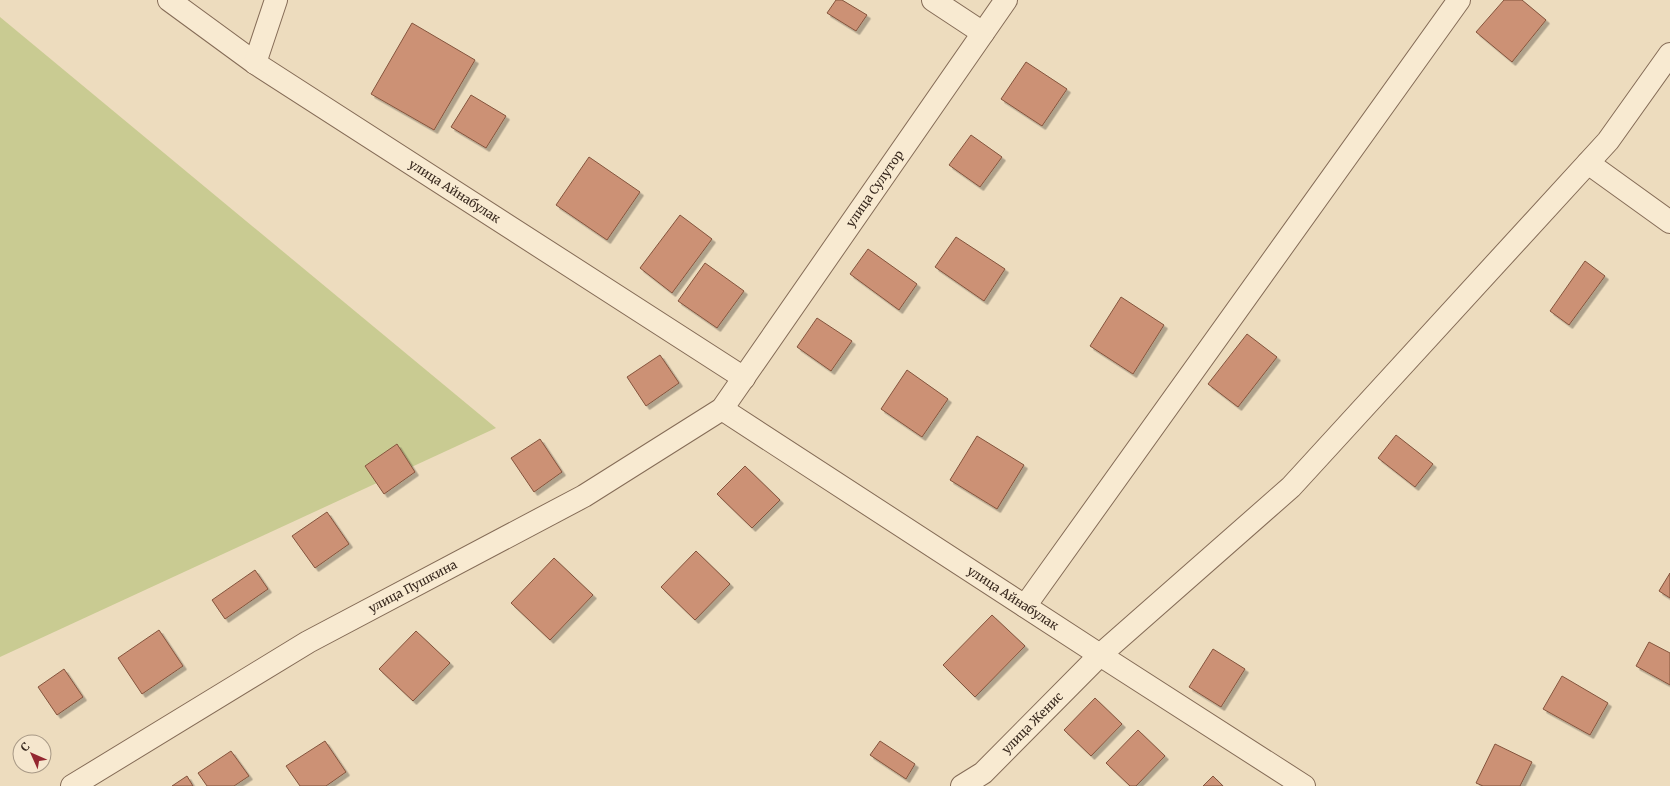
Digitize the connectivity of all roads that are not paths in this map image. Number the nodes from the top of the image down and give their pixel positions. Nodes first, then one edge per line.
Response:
1 (169, 0) edge
2 (276, 0) edge
3 (933, 0) edge
4 (1006, 0) edge
5 (1459, 0) edge
6 (983, 33) junction
7 (1670, 54) edge
8 (255, 63) junction
9 (1588, 163) junction
10 (1670, 222) edge
11 (744, 378) junction
12 (722, 409) junction
13 (1025, 606) junction
14 (1100, 655) junction
15 (72, 786) edge
16 (962, 786) edge
17 (1304, 786) edge

1 - 8 street, улица Айнабулак
2 - 8 street
3 - 6 street
4 - 6 street, улица Сулутор
5 - 13 street
6 - 11 street, улица Сулутор
7 - 9 street, улица Женис
8 - 11 street, улица Айнабулак
9 - 10 street
9 - 14 street, улица Женис
11 - 12 street, улица Пушкина
12 - 13 street, улица Айнабулак
12 - 15 street, улица Пушкина
13 - 14 street, улица Айнабулак
14 - 16 street, улица Женис
14 - 17 street, улица Айнабулак

